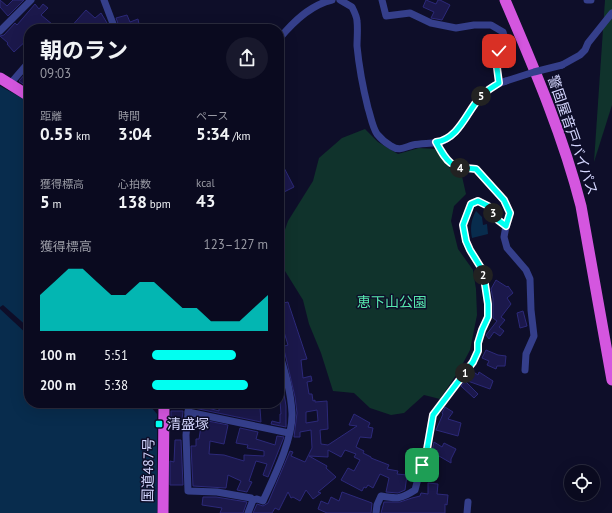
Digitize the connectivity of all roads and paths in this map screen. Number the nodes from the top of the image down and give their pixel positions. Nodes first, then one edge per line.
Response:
1 (31, 0) edge
2 (104, 0) edge
3 (332, 0) edge
4 (340, 0) edge
5 (382, 0) edge
6 (505, 0) edge
7 (587, 0) edge
8 (591, 0) edge
9 (612, 13) edge
10 (113, 24) edge
11 (0, 31) edge
12 (284, 34) edge
13 (24, 66) edge
14 (5, 81) edge
15 (502, 82) junction
16 (24, 93) edge
17 (436, 142) junction
18 (506, 226) junction
19 (525, 370) dead end
20 (284, 373) edge
21 (612, 380) edge
22 (164, 408) edge
23 (188, 408) edge
24 (188, 412) junction
25 (289, 433) junction
26 (253, 500) junction
27 (468, 502) dead end
28 (163, 513) edge
29 (248, 513) edge
30 (376, 513) edge
31 (467, 513) edge

1 - 11 street
2 - 10 street
3 - 12 street
4 - 17 street
5 - 15 street
6 - 21 highway, 警固屋音戸バイパス
7 - 8 street
9 - 15 street, bridge
13 - 14 street
14 - 16 highway
15 - 17 street
17 - 18 street
18 - 19 street
18 - 30 street
20 - 25 street
22 - 28 highway, 国道487号
23 - 24 street
24 - 25 street
24 - 26 street
25 - 26 street
26 - 29 street
27 - 31 street

